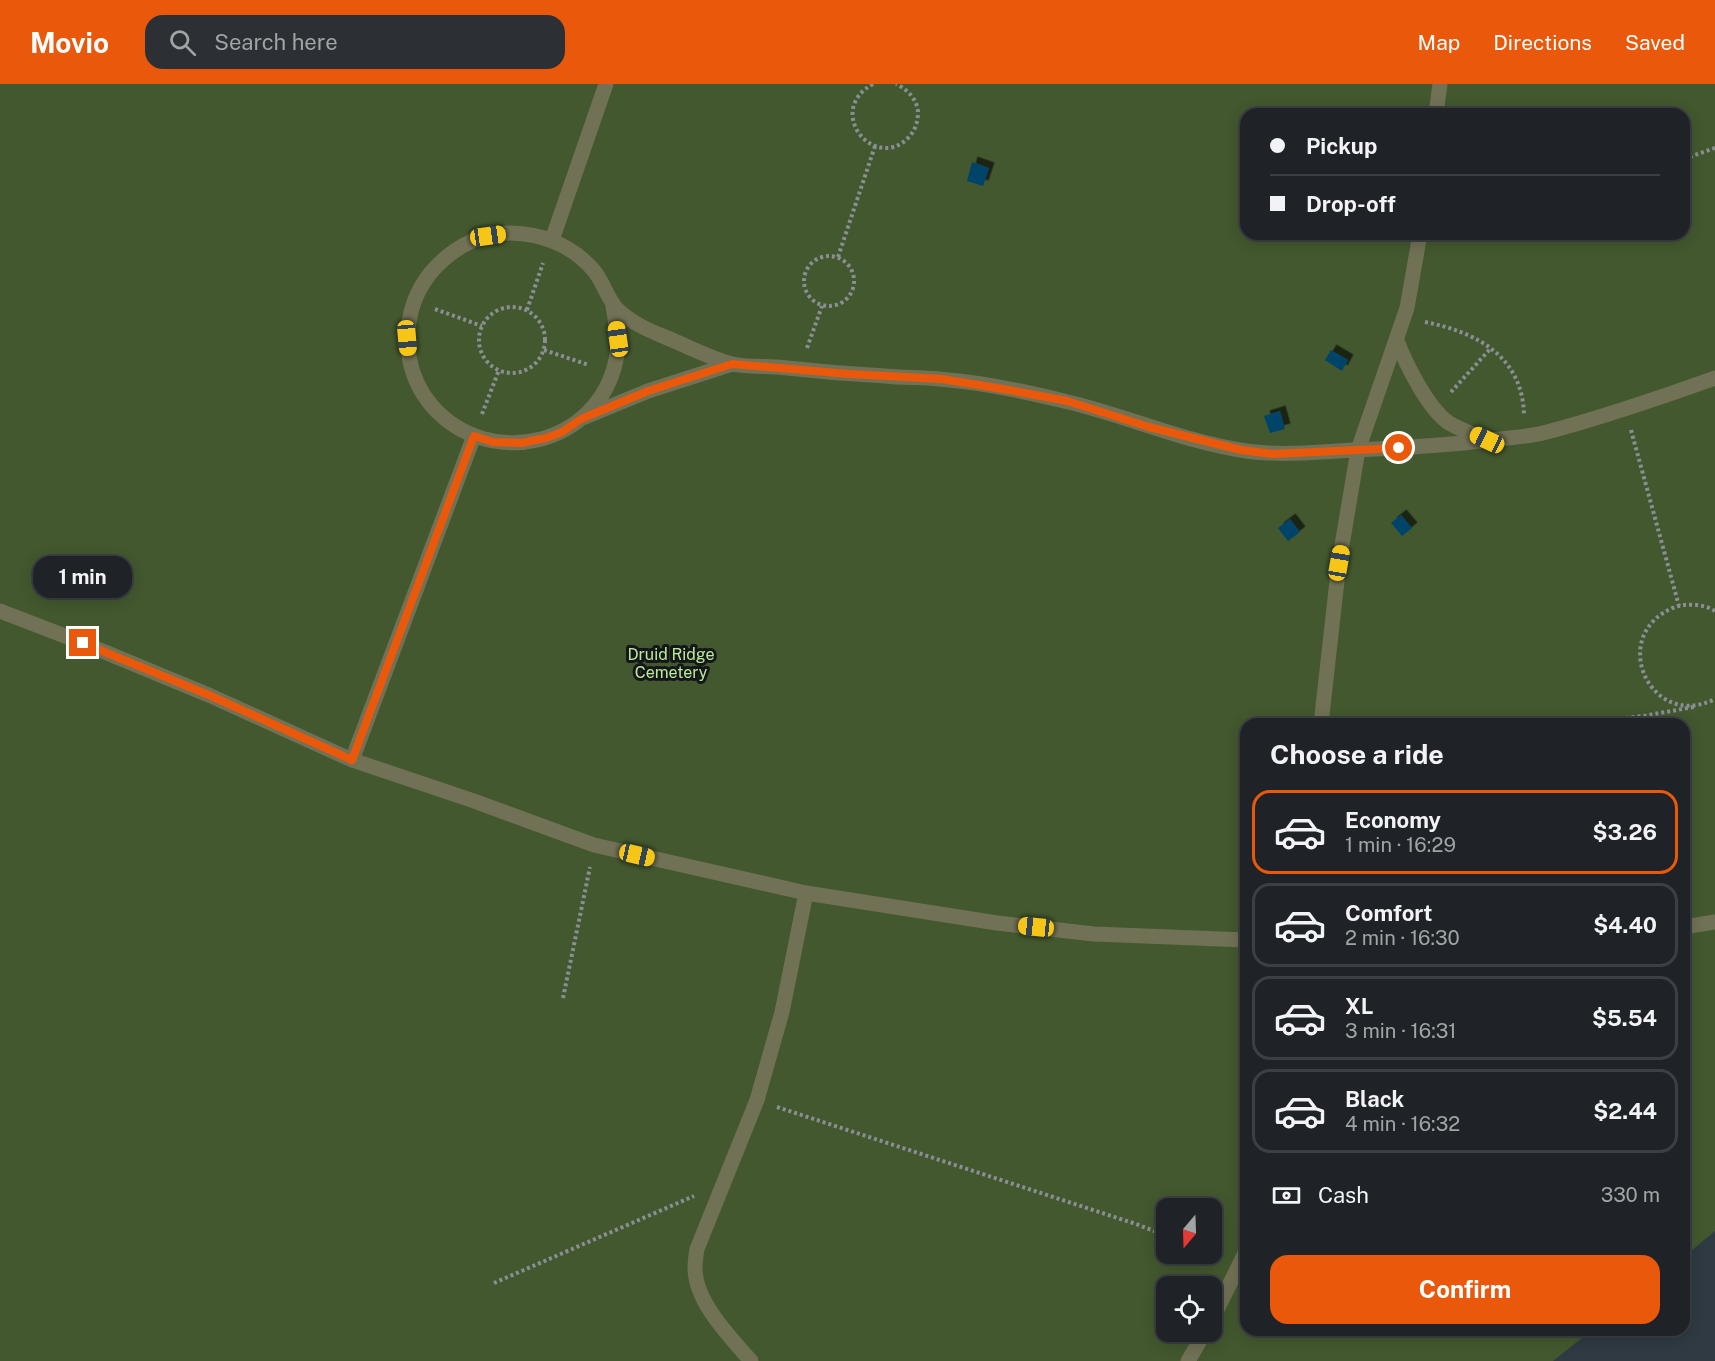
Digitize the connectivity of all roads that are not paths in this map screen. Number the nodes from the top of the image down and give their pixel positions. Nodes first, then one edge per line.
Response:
1 (606, 84) edge
2 (1440, 84) edge
3 (1437, 108) edge
4 (552, 240) junction
5 (1419, 240) edge
6 (613, 306) junction
7 (1397, 341) junction
8 (732, 364) junction
9 (1715, 378) edge
10 (581, 419) junction
11 (474, 436) junction
12 (1487, 440) junction
13 (1358, 450) junction
14 (0, 611) edge
15 (1321, 718) edge
16 (352, 760) junction
17 (806, 893) junction
18 (1715, 922) edge
19 (1690, 926) edge
20 (1240, 940) edge
21 (1240, 1263) edge
22 (1222, 1300) edge
23 (1199, 1342) edge
24 (751, 1361) edge
25 (1188, 1361) edge

1 - 4 lane
2 - 3 lane
4 - 6 lane
4 - 11 lane
5 - 7 lane
6 - 8 lane
6 - 10 lane
7 - 12 lane
7 - 13 lane
8 - 10 lane
8 - 13 lane
9 - 12 lane
10 - 11 lane
11 - 16 lane
12 - 13 lane
13 - 15 lane
14 - 16 lane
16 - 17 lane
17 - 20 lane
17 - 24 lane
18 - 19 lane
21 - 22 lane
23 - 25 lane

